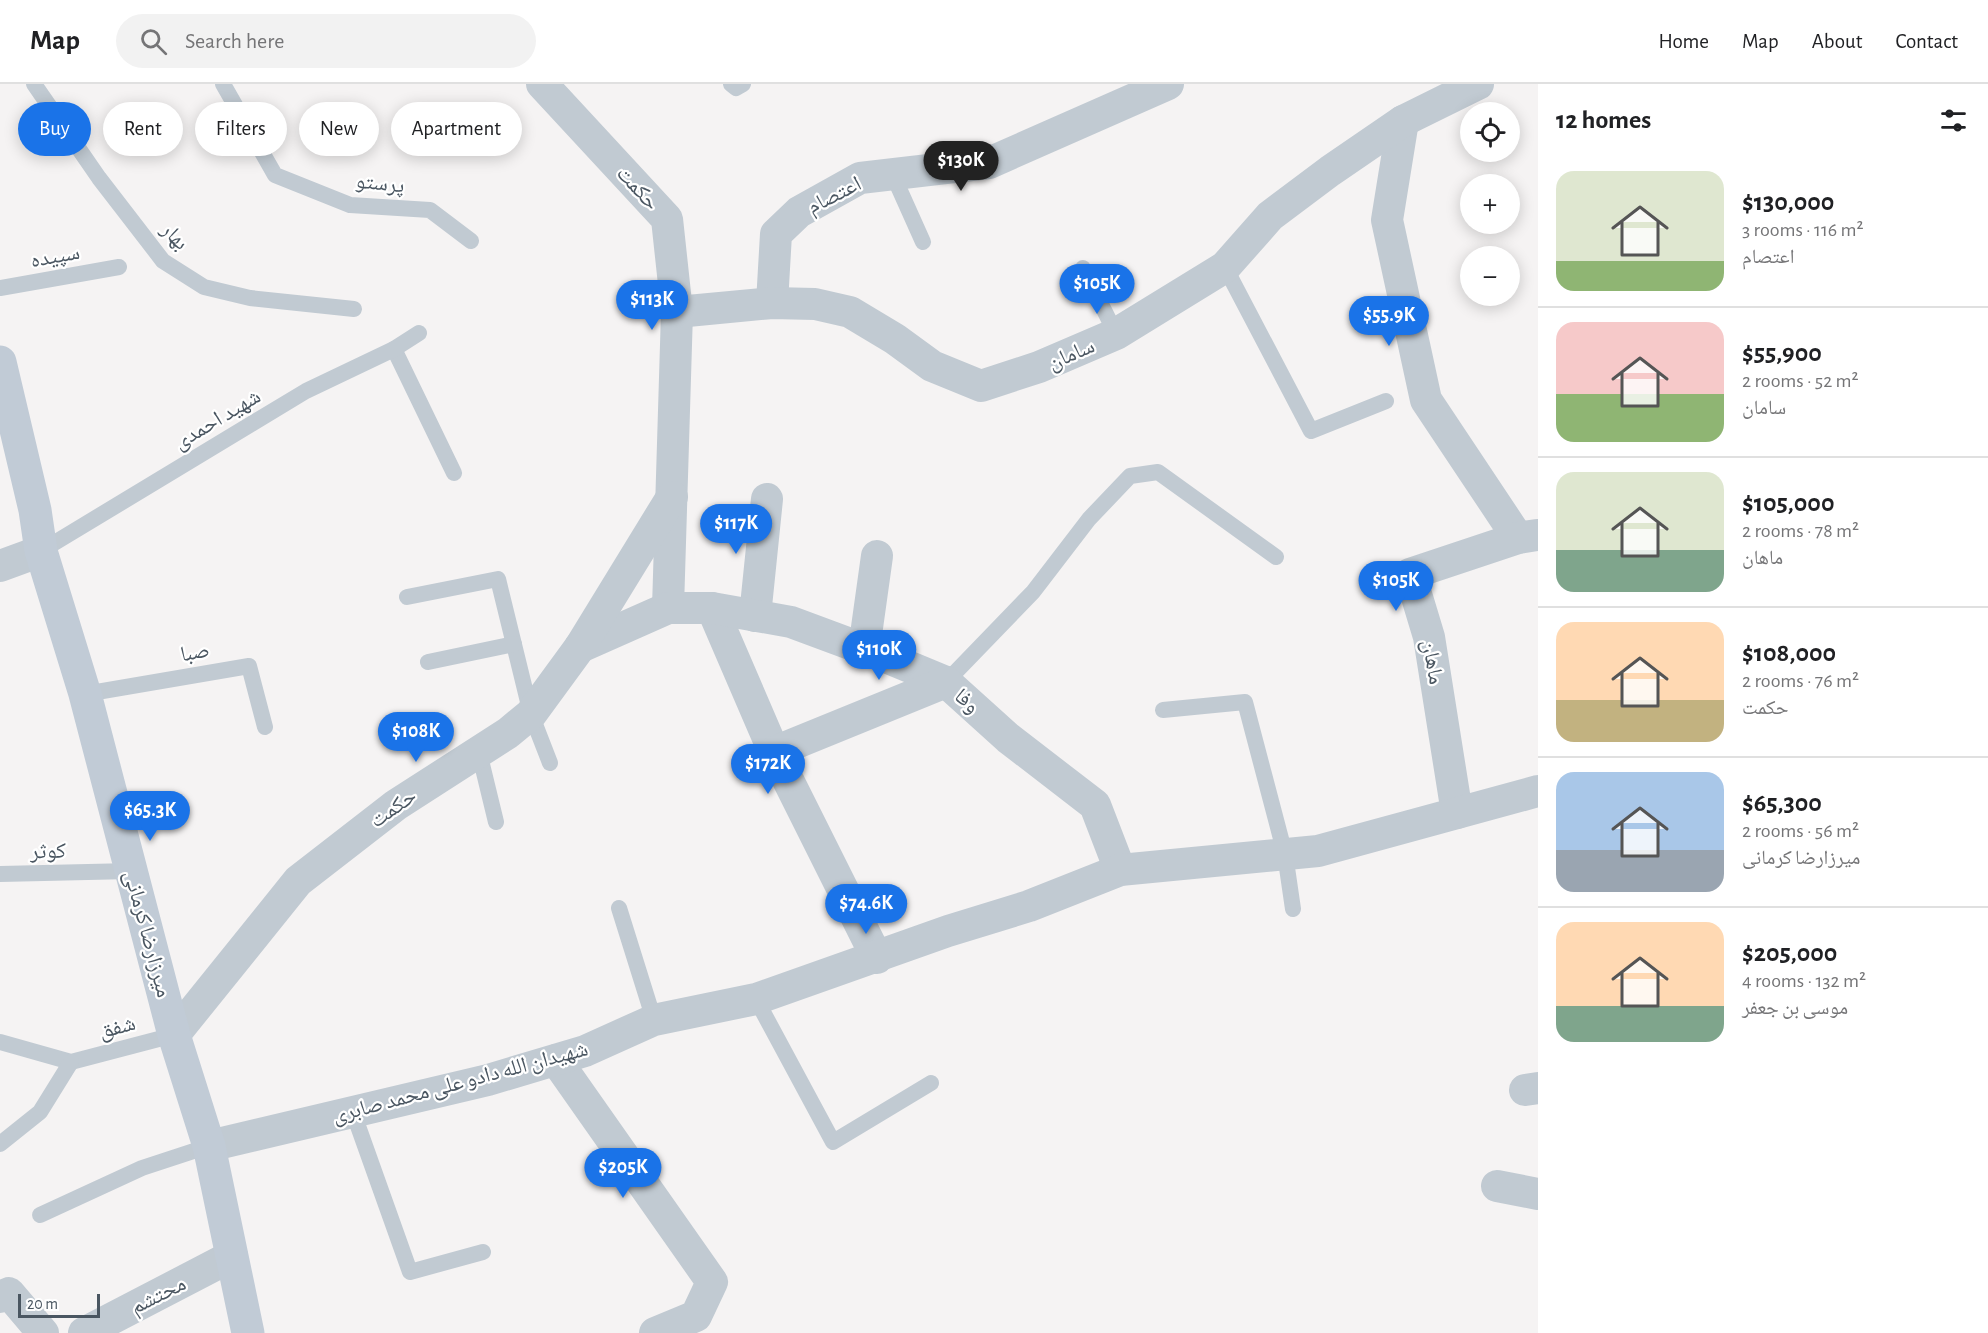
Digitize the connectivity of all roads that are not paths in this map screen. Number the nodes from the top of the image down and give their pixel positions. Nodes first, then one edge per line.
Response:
1 (34, 84) edge
2 (223, 84) edge
3 (542, 84) edge
4 (731, 84) edge
5 (743, 84) edge
6 (1168, 84) edge
7 (1478, 84) edge
8 (1403, 121) junction
9 (892, 175) junction
10 (471, 241) dead end
11 (923, 242) dead end
12 (119, 267) dead end
13 (1225, 267) junction
14 (1083, 268) dead end
15 (0, 288) edge
16 (772, 303) junction
17 (354, 309) dead end
18 (677, 312) junction
19 (419, 333) dead end
20 (1116, 334) junction
21 (394, 349) junction
22 (0, 362) edge
23 (1386, 401) dead end
24 (5, 410) edge
25 (454, 473) dead end
26 (672, 498) junction
27 (767, 499) dead end
28 (1528, 537) edge
29 (42, 551) junction
30 (877, 556) dead end
31 (1276, 557) dead end
32 (0, 566) edge
33 (407, 597) dead end
34 (668, 608) junction
35 (712, 608) junction
36 (754, 616) junction
37 (514, 645) junction
38 (580, 647) junction
39 (864, 649) junction
40 (428, 662) dead end
41 (946, 682) junction
42 (85, 694) junction
43 (1163, 710) dead end
44 (531, 714) junction
45 (265, 727) dead end
46 (479, 752) junction
47 (774, 752) junction
48 (550, 763) dead end
49 (1538, 791) edge
50 (1457, 813) junction
51 (496, 822) dead end
52 (1285, 854) junction
53 (1120, 870) junction
54 (132, 871) junction
55 (0, 874) edge
56 (619, 908) dead end
57 (1293, 909) dead end
58 (877, 958) junction
59 (756, 999) junction
60 (654, 1020) junction
61 (174, 1035) junction
62 (0, 1042) edge
63 (556, 1060) junction
64 (71, 1062) junction
65 (931, 1083) dead end
66 (353, 1112) junction
67 (0, 1144) edge
68 (209, 1146) junction
69 (1497, 1186) dead end
70 (1538, 1194) edge
71 (40, 1215) dead end
72 (483, 1252) dead end
73 (232, 1256) junction
74 (0, 1297) edge
75 (43, 1333) edge
76 (84, 1333) edge
77 (248, 1333) edge
78 (655, 1333) edge

1 - 17 lane, بهار
2 - 10 lane, پرستو
3 - 18 street, حکمت
4 - 5 lane
6 - 9 street, اعتصام
7 - 8 street, سامان
8 - 13 street, سامان
8 - 28 street
9 - 11 lane
9 - 16 street, اعتصام
12 - 15 lane, سپیده
13 - 20 street, سامان
13 - 23 lane
14 - 20 lane
16 - 18 street, سامان
16 - 20 street, سامان
18 - 26 street, حکمت
19 - 21 lane, شهید احمدی
21 - 25 lane
21 - 29 lane, شهید احمدی
22 - 24 main road, میرزارضا کرمانی
24 - 29 main road, میرزارضا کرمانی
26 - 34 street, حکمت
26 - 38 street, حکمت
27 - 36 street
28 - 50 street, ماهان
29 - 32 street
29 - 42 main road, میرزارضا کرمانی
30 - 39 street
31 - 41 lane
33 - 37 lane
34 - 35 street, وفا
34 - 38 street, وفا
35 - 36 street, وفا
35 - 47 street
36 - 39 street, وفا
37 - 40 lane
37 - 44 lane
38 - 44 street, حکمت
39 - 41 street, وفا
41 - 47 street
41 - 53 street, وفا
42 - 45 lane, صبا
42 - 54 main road, میرزارضا کرمانی
43 - 52 lane
44 - 46 street, حکمت
44 - 48 lane
46 - 51 lane
46 - 61 street, حکمت
47 - 58 street
49 - 50 street, شهیدان الله دادو علی محمد صابری
50 - 52 street, شهیدان الله دادو علی محمد صابری
52 - 53 street, شهیدان الله دادو علی محمد صابری
52 - 57 lane
53 - 58 street, شهیدان الله دادو علی محمد صابری
54 - 55 lane, کوثر
54 - 61 main road, میرزارضا کرمانی
56 - 60 lane
58 - 59 street, شهیدان الله دادو علی محمد صابری
59 - 60 street, شهیدان الله دادو علی محمد صابری
59 - 65 lane
60 - 63 street, شهیدان الله دادو علی محمد صابری
61 - 64 lane, شفق
61 - 68 main road, میرزارضا کرمانی
62 - 64 lane
63 - 66 street, شهیدان الله دادو علی محمد صابری
63 - 78 street
64 - 67 lane
66 - 68 street, شهیدان الله دادو علی محمد صابری
66 - 72 lane
68 - 71 lane
68 - 73 main road, میرزارضا کرمانی
69 - 70 street
73 - 76 street, محتشم
73 - 77 main road, میرزارضا کرمانی
74 - 75 street

